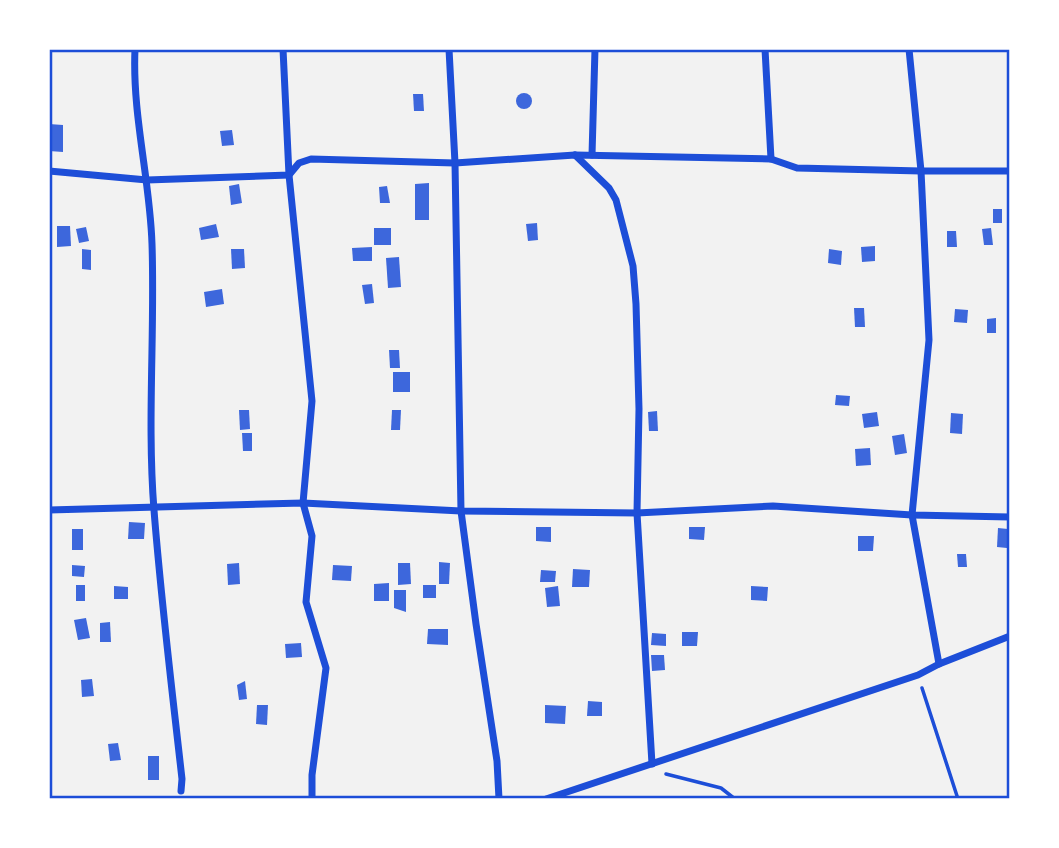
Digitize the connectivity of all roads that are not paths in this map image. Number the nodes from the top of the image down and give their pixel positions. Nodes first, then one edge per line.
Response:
1 (135, 49) edge
2 (283, 49) edge
3 (449, 49) edge
4 (595, 49) edge
5 (765, 49) edge
6 (909, 49) edge
7 (575, 155) junction
8 (592, 155) junction
9 (771, 159) junction
10 (455, 163) junction
11 (49, 171) edge
12 (921, 171) junction
13 (1010, 171) edge
14 (289, 175) junction
15 (147, 180) junction
16 (303, 503) junction
17 (154, 508) junction
18 (49, 510) edge
19 (461, 511) junction
20 (636, 513) junction
21 (912, 515) junction
22 (1010, 517) edge
23 (1010, 636) edge
24 (939, 664) junction
25 (653, 764) junction
26 (181, 791) dead end
27 (312, 799) edge
28 (499, 799) edge
29 (546, 799) edge

1 - 15 street
2 - 14 street
3 - 10 street
4 - 8 street
5 - 9 street
6 - 12 street
7 - 8 street
7 - 10 street
7 - 20 street
8 - 9 street
9 - 12 street
10 - 14 street
10 - 19 street
11 - 15 street
12 - 13 street
12 - 21 street
14 - 15 street
14 - 16 street
15 - 17 street
16 - 17 street
16 - 19 street
16 - 27 street
17 - 18 street
17 - 26 street
19 - 20 street
19 - 28 street
20 - 21 street
20 - 25 street
21 - 22 street
21 - 24 street
23 - 24 street
24 - 25 street
25 - 29 street

